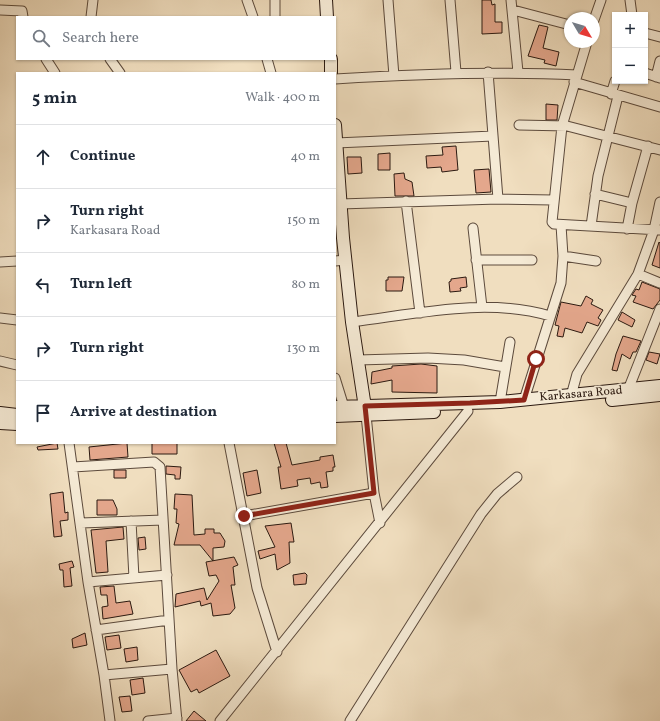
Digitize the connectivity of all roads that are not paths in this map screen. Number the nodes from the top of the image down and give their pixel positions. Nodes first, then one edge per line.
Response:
1 (93, 0) edge
2 (247, 0) edge
3 (275, 0) edge
4 (326, 0) edge
5 (388, 0) edge
6 (450, 0) edge
7 (511, 0) edge
8 (601, 0) edge
9 (630, 0) edge
10 (0, 10) edge
11 (512, 10) junction
12 (597, 12) edge
13 (632, 12) edge
14 (23, 16) edge
15 (91, 16) edge
16 (253, 16) edge
17 (275, 16) edge
18 (327, 16) edge
19 (564, 23) edge
20 (648, 34) edge
21 (660, 37) edge
22 (585, 48) edge
23 (47, 60) edge
24 (111, 60) edge
25 (331, 60) edge
26 (660, 62) edge
27 (54, 72) edge
28 (119, 72) edge
29 (331, 72) edge
30 (456, 72) junction
31 (488, 72) junction
32 (518, 72) junction
33 (648, 74) edge
34 (394, 76) junction
35 (658, 78) edge
36 (336, 79) edge
37 (575, 79) junction
38 (615, 84) edge
39 (615, 95) junction
40 (660, 108) edge
41 (519, 125) dead end
42 (562, 126) junction
43 (608, 135) junction
44 (493, 136) junction
45 (336, 143) joint
46 (648, 146) junction
47 (660, 150) edge
48 (595, 194) junction
49 (498, 199) junction
50 (553, 200) junction
51 (406, 201) junction
52 (660, 202) edge
53 (632, 203) junction
54 (340, 204) junction
55 (561, 224) junction
56 (591, 226) junction
57 (473, 228) dead end
58 (627, 229) junction
59 (339, 230) edge
60 (657, 230) edge
61 (563, 256) junction
62 (340, 260) edge
63 (476, 260) junction
64 (532, 260) dead end
65 (16, 261) edge
66 (596, 261) dead end
67 (0, 262) edge
68 (638, 274) junction
69 (660, 283) edge
70 (482, 307) junction
71 (420, 313) junction
72 (659, 313) edge
73 (550, 316) junction
74 (0, 318) edge
75 (16, 320) edge
76 (352, 322) junction
77 (510, 342) dead end
78 (358, 360) junction
79 (0, 361) edge
80 (16, 365) edge
81 (505, 367) junction
82 (336, 384) edge
83 (660, 386) edge
84 (628, 390) junction
85 (660, 395) edge
86 (570, 396) junction
87 (524, 400) junction
88 (500, 402) junction
89 (340, 407) edge
90 (366, 411) junction
91 (468, 411) junction
92 (0, 413) edge
93 (16, 415) edge
94 (336, 416) edge
95 (0, 423) edge
96 (16, 424) edge
97 (69, 444) edge
98 (229, 444) edge
99 (73, 467) junction
100 (517, 478) dead end
101 (374, 493) junction
102 (244, 516) junction
103 (163, 520) junction
104 (130, 521) junction
105 (81, 523) junction
106 (380, 523) junction
107 (166, 576) junction
108 (134, 578) junction
109 (88, 582) junction
110 (169, 620) junction
111 (96, 630) junction
112 (277, 652) junction
113 (172, 669) junction
114 (104, 675) junction
115 (177, 719) edge
116 (110, 721) edge
117 (148, 721) edge
118 (220, 721) edge
119 (350, 721) edge

1 - 15 street
2 - 16 street
3 - 17 street
4 - 18 main road
5 - 34 street
6 - 30 street
7 - 11 street
8 - 12 street
9 - 13 street
10 - 14 street
11 - 19 street
11 - 32 street
20 - 21 street
22 - 37 street
23 - 27 street
24 - 28 street
25 - 29 main road
26 - 35 street
30 - 31 street
30 - 34 street
31 - 32 street
31 - 44 street
32 - 37 street
33 - 35 street
34 - 36 street
37 - 39 street
37 - 42 street
38 - 39 street
39 - 40 street
39 - 43 street
41 - 42 street
42 - 43 street
42 - 50 street
43 - 46 street
43 - 48 street
44 - 45 street
44 - 49 street
45 - 54 main road
46 - 47 street
46 - 53 street
48 - 53 street
48 - 56 street
49 - 50 street
49 - 51 street
50 - 55 street
51 - 54 street
51 - 71 street
52 - 60 street
53 - 58 street
54 - 59 main road
55 - 56 street
55 - 61 street
56 - 58 street
57 - 63 street
58 - 60 street
59 - 62 main road
60 - 68 street
61 - 66 street
61 - 73 street
62 - 76 main road
63 - 64 street
63 - 70 street
65 - 67 street
68 - 69 street
68 - 86 street
70 - 71 street
70 - 73 street
71 - 76 street
72 - 84 street
73 - 87 street
74 - 75 street
76 - 78 main road
77 - 81 street
78 - 81 street
78 - 90 main road
79 - 80 street
81 - 88 street
82 - 89 street
83 - 84 main road, Karkasara Road
84 - 86 main road, Karkasara Road
85 - 91 main road, Karkasara Road
86 - 87 main road, Karkasara Road
87 - 88 main road, Karkasara Road
88 - 90 main road, Karkasara Road
89 - 90 main road, Karkasara Road
90 - 91 main road, Karkasara Road
90 - 94 main road, Karkasara Road
90 - 101 street
91 - 106 street
92 - 93 main road
95 - 96 main road
97 - 99 street
98 - 102 street
99 - 103 street
99 - 105 street
100 - 119 street
101 - 102 street
101 - 106 street
102 - 112 street
103 - 104 street
103 - 107 street
104 - 105 street
104 - 108 street
105 - 109 street
106 - 112 street
107 - 108 street
107 - 110 street
108 - 109 street
109 - 111 street
110 - 111 street
110 - 113 street
111 - 114 street
112 - 118 street
113 - 114 street
113 - 115 street
114 - 116 street
115 - 117 street

